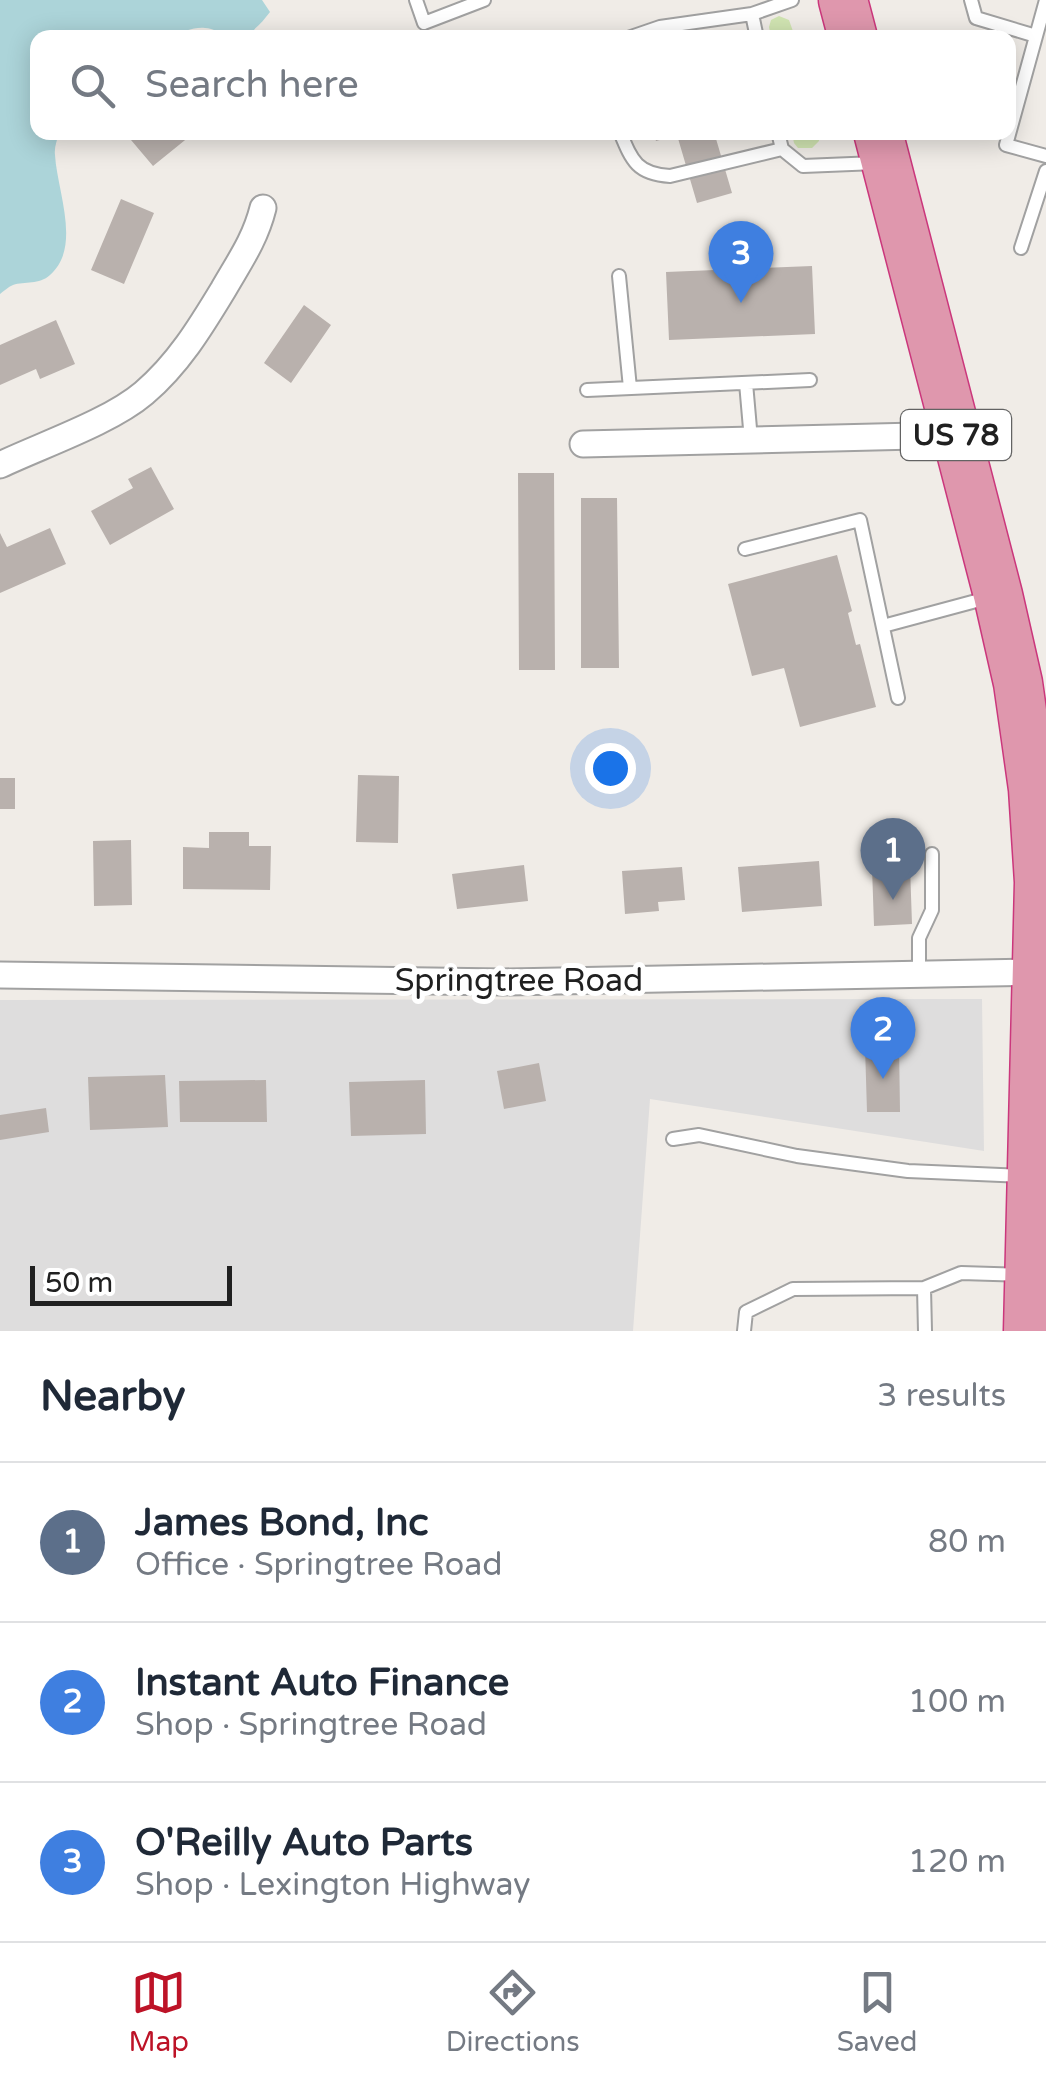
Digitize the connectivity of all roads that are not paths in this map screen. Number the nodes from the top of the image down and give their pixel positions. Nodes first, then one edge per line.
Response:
1 (416, 0) edge
2 (484, 0) edge
3 (792, 0) edge
4 (842, 0) edge
5 (971, 0) edge
6 (1046, 0) edge
7 (752, 14) junction
8 (651, 30) edge
9 (755, 30) edge
10 (850, 30) edge
11 (1036, 36) junction
12 (1016, 109) edge
13 (623, 140) edge
14 (780, 140) edge
15 (1007, 140) edge
16 (882, 148) edge
17 (782, 149) junction
18 (1046, 156) edge
19 (1046, 172) edge
20 (263, 208) dead end
21 (1021, 248) dead end
22 (619, 276) dead end
23 (810, 380) dead end
24 (746, 383) junction
25 (630, 388) junction
26 (586, 390) dead end
27 (956, 435) junction
28 (751, 440) junction
29 (583, 444) dead end
30 (0, 464) edge
31 (744, 549) dead end
32 (998, 596) junction
33 (883, 626) junction
34 (898, 698) dead end
35 (1039, 788) edge
36 (932, 854) dead end
37 (1038, 972) junction
38 (0, 975) edge
39 (919, 975) junction
40 (1040, 1091) edge
41 (673, 1138) dead end
42 (1032, 1177) junction
43 (1029, 1275) junction
44 (924, 1288) junction
45 (744, 1331) edge
46 (925, 1331) edge
47 (1028, 1331) edge

1 - 2 lane
3 - 7 lane
4 - 10 highway
5 - 11 lane
6 - 11 lane
7 - 8 lane
7 - 9 lane
11 - 12 lane
13 - 17 lane
14 - 17 lane
15 - 18 lane
16 - 17 lane
16 - 27 highway, US 78
19 - 21 lane
20 - 30 street
22 - 25 lane
23 - 24 lane
24 - 25 lane
24 - 28 lane
25 - 26 lane
27 - 28 street
27 - 32 highway, US 78
28 - 29 street
31 - 33 lane
32 - 33 lane
32 - 35 highway, US 78
33 - 34 lane
35 - 37 highway, US 78
36 - 39 lane
37 - 39 street, Springtree Road
37 - 40 highway, US 78
38 - 39 street, Springtree Road
40 - 42 highway, US 78
41 - 42 lane
42 - 43 highway, US 78
43 - 44 lane
43 - 47 highway, US 78
44 - 45 lane
44 - 46 lane

